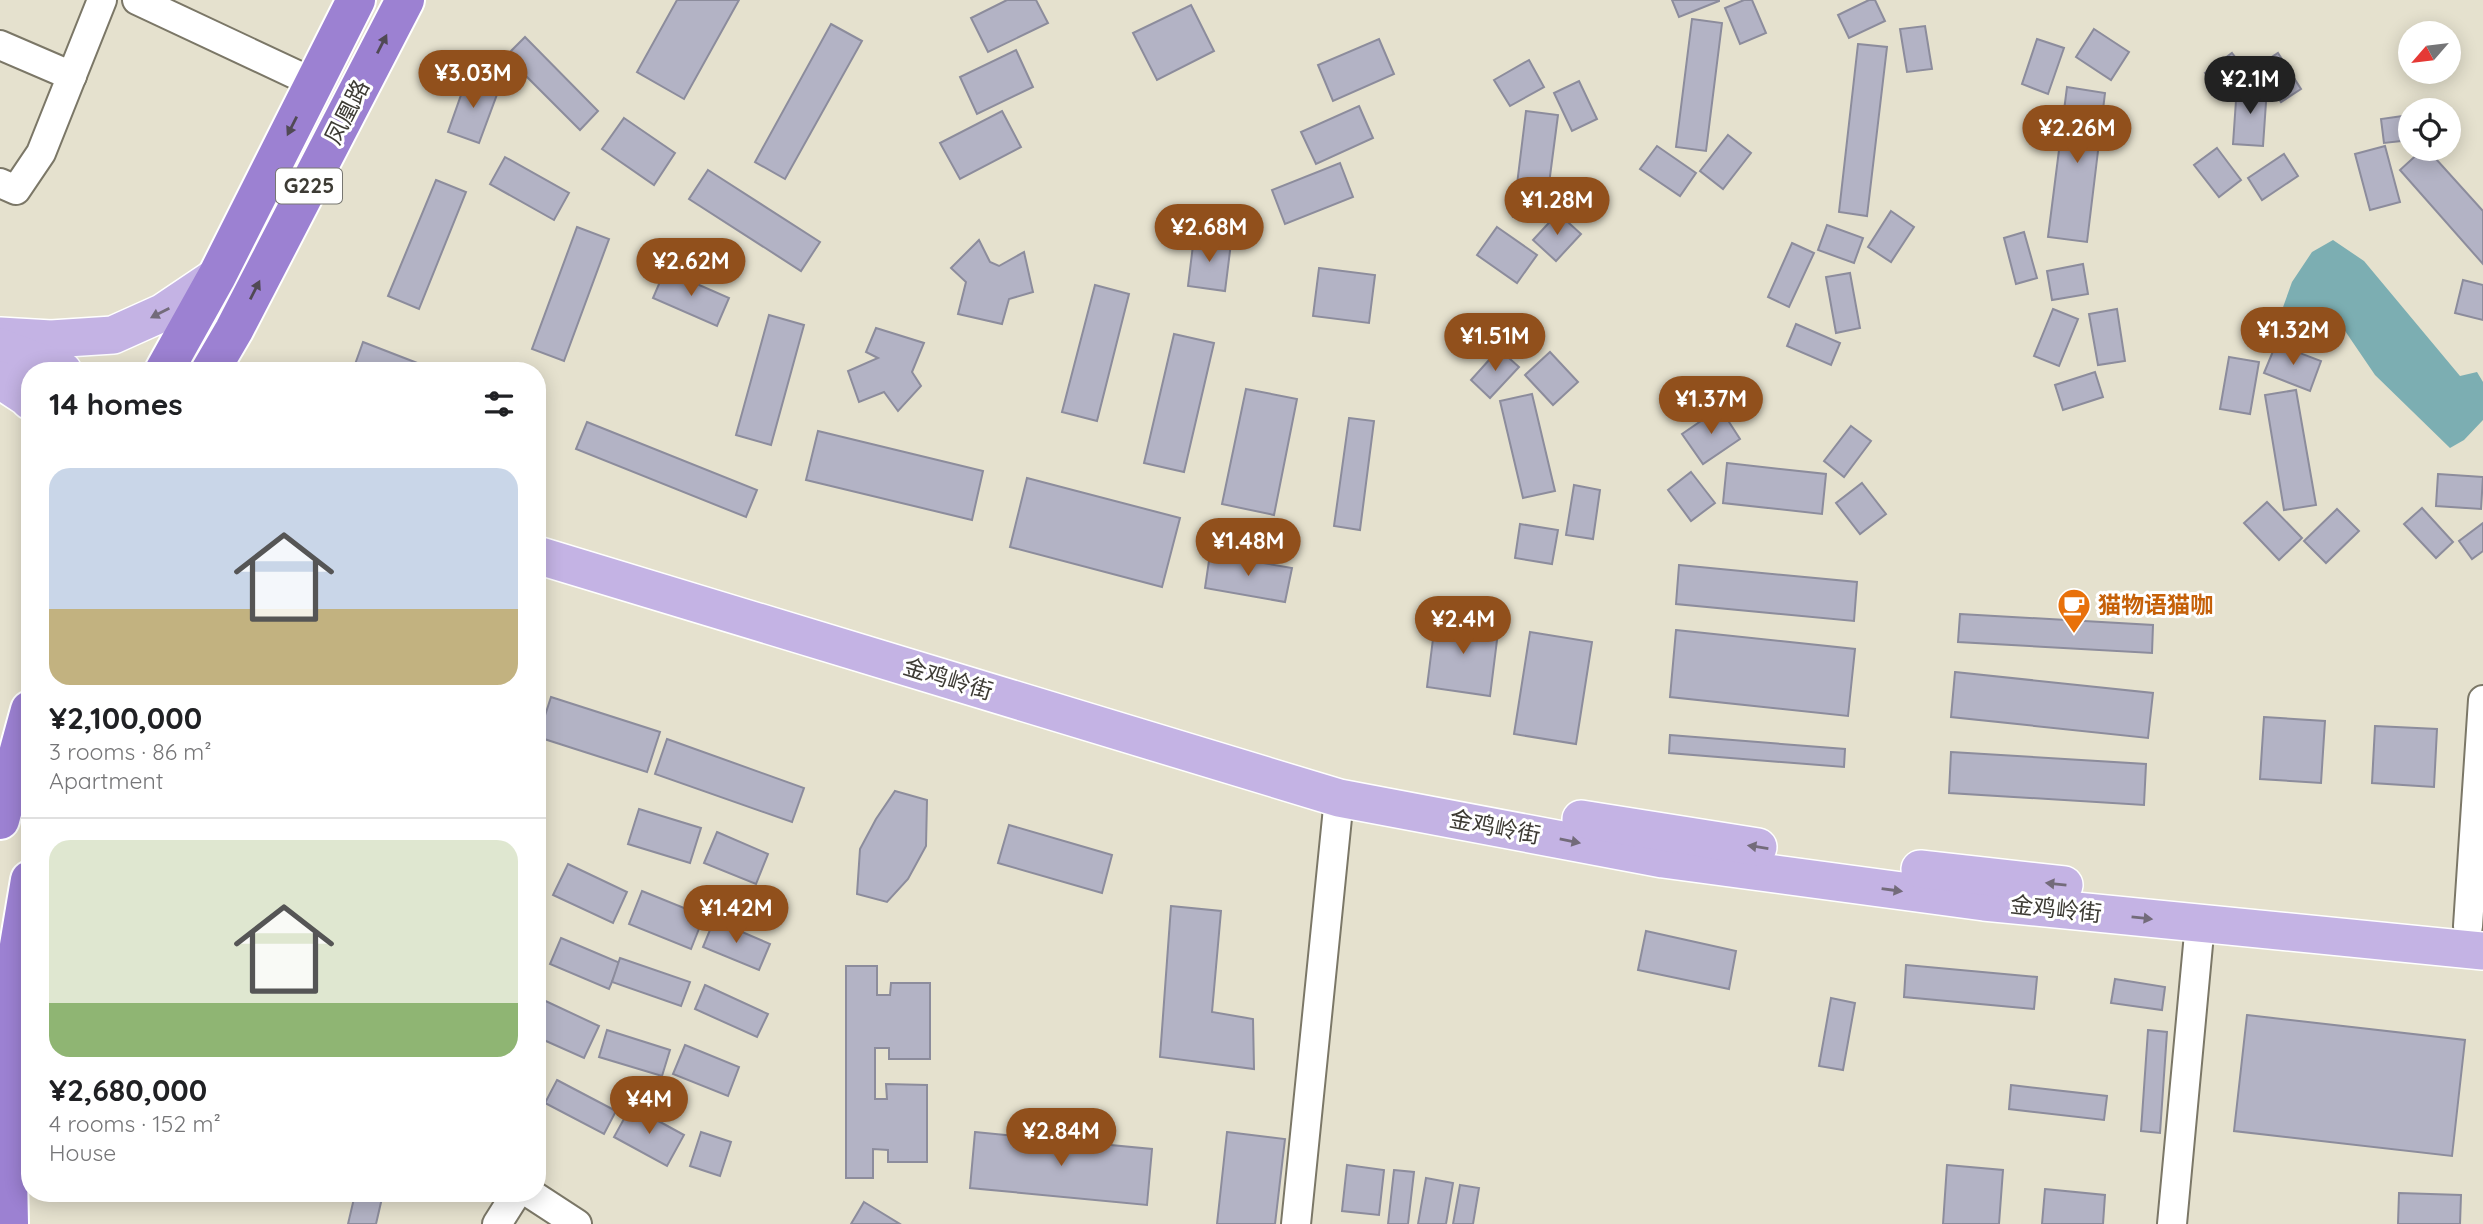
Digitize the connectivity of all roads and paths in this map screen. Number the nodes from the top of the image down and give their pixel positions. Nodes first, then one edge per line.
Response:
1 (102, 0) edge
2 (137, 0) edge
3 (356, 0) edge
4 (405, 0) edge
5 (0, 45) edge
6 (72, 76) junction
7 (314, 83) junction
8 (0, 183) edge
9 (217, 276) junction
10 (234, 330) junction
11 (0, 336) edge
12 (0, 347) edge
13 (39, 362) edge
14 (169, 362) edge
15 (215, 362) edge
16 (235, 362) edge
17 (0, 371) edge
18 (21, 379) edge
19 (0, 380) edge
20 (21, 394) edge
21 (546, 538) edge
22 (546, 558) edge
23 (2483, 700) edge
24 (21, 743) edge
25 (1339, 798) junction
26 (0, 820) edge
27 (2200, 923) junction
28 (21, 934) edge
29 (2478, 935) edge
30 (511, 1202) edge
31 (543, 1202) edge
32 (9, 1224) edge
33 (497, 1224) edge
34 (576, 1224) edge
35 (1296, 1224) edge
36 (2172, 1224) edge

1 - 6 street
2 - 7 street
3 - 7 highway, 凤凰路 / G225
10 -> 4 highway, 凤凰路 / G225
5 - 6 street
6 - 8 street
7 -> 9 highway, 凤凰路 / G225
9 -> 11 main road
9 - 14 highway, 凤凰路 / G225
10 - 15 highway, 凤凰路 / G225
10 - 16 main road
12 - 13 main road
17 - 18 main road
19 - 20 main road
29 -> 21 main road, 金鸡岭街
22 - 25 main road, 金鸡岭街
23 - 29 street
24 - 26 highway
25 -> 27 main road, 金鸡岭街
25 - 35 street
27 - 29 main road, 金鸡岭街
27 - 36 street
28 - 32 highway
30 - 33 street
31 - 34 street

